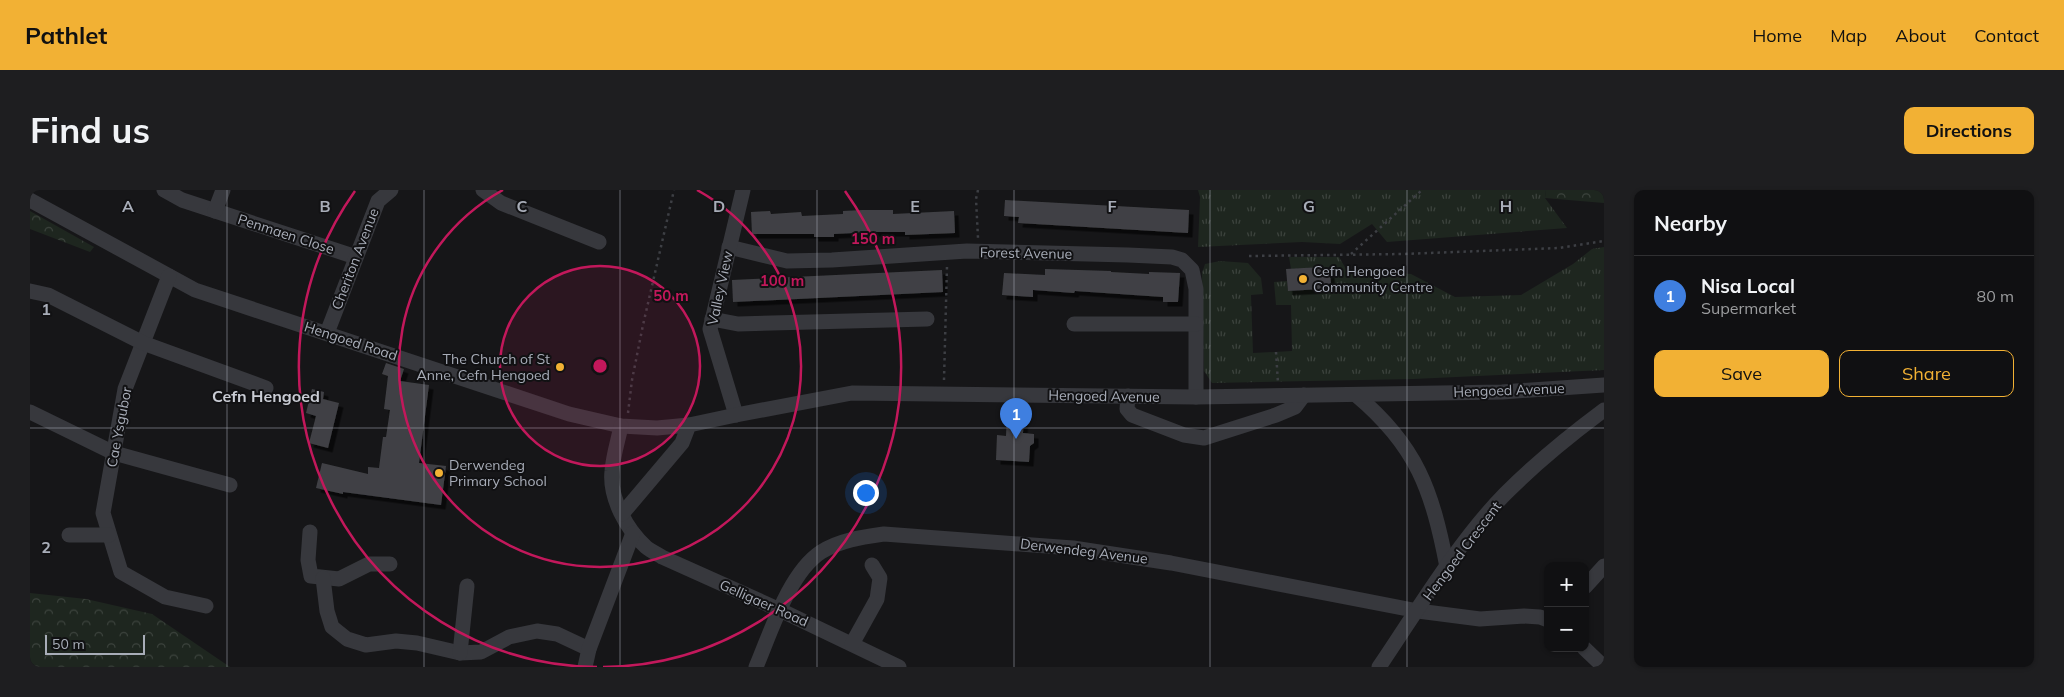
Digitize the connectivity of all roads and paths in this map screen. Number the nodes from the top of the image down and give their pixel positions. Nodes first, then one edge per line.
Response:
1 (164, 190) edge
2 (223, 190) edge
3 (391, 190) edge
4 (482, 190) edge
5 (674, 190) edge
6 (743, 190) edge
7 (978, 190) edge
8 (1422, 190) edge
9 (30, 200) edge
10 (215, 211) junction
11 (1604, 241) edge
12 (599, 242) dead end
13 (729, 247) junction
14 (948, 252) junction
15 (979, 252) junction
16 (1350, 255) junction
17 (1249, 256) dead end
18 (356, 257) junction
19 (169, 276) junction
20 (30, 291) edge
21 (712, 319) junction
22 (927, 319) dead end
23 (1074, 324) dead end
24 (1196, 324) junction
25 (326, 332) junction
26 (143, 343) junction
27 (1276, 352) dead end
28 (1604, 385) edge
29 (266, 388) dead end
30 (943, 394) junction
31 (1356, 394) junction
32 (1304, 395) junction
33 (1128, 396) junction
34 (1196, 396) junction
35 (1278, 396) junction
36 (1604, 410) edge
37 (30, 412) edge
38 (736, 415) junction
39 (689, 425) junction
40 (623, 426) junction
41 (114, 453) junction
42 (230, 485) dead end
43 (622, 514) junction
44 (310, 532) dead end
45 (633, 533) junction
46 (69, 535) dead end
47 (109, 535) junction
48 (390, 564) dead end
49 (872, 564) dead end
50 (1604, 566) edge
51 (1447, 568) junction
52 (317, 577) junction
53 (1589, 583) edge
54 (467, 586) dead end
55 (206, 606) dead end
56 (780, 610) junction
57 (1418, 611) junction
58 (1544, 619) edge
59 (852, 644) junction
60 (589, 649) junction
61 (1588, 652) edge
62 (460, 653) junction
63 (585, 667) edge
64 (756, 667) edge
65 (899, 667) edge
66 (1379, 667) edge
67 (1604, 667) edge

1 - 10 street, Penmaen Close
2 - 10 street
3 - 18 street, Cheriton Avenue
4 - 12 street
5 - 40 path
6 - 13 street, Valley View
7 - 15 path
8 - 16 path
9 - 19 street, Hengoed Road
10 - 18 street, Penmaen Close
11 - 16 path
13 - 14 street, Forest Avenue
13 - 21 street, Valley View
14 - 15 street, Forest Avenue
14 - 30 path
15 - 24 street, Forest Avenue
16 - 17 path
18 - 25 street, Cheriton Avenue
19 - 25 street, Hengoed Road
19 - 26 street, Cae Ysgubor
20 - 26 street
21 - 22 street
21 - 38 street, Valley View
23 - 24 street
24 - 34 street, Forest Avenue
25 - 40 street, Hengoed Road
26 - 29 street
26 - 41 street, Cae Ysgubor
27 - 35 path
28 - 31 street, Hengoed Avenue
30 - 33 street, Hengoed Avenue
30 - 38 street, Hengoed Avenue
31 - 32 street, Hengoed Avenue
31 - 51 street
32 - 33 street
32 - 35 street, Hengoed Avenue
33 - 34 street, Hengoed Avenue
34 - 35 street, Hengoed Avenue
36 - 51 street, Hengoed Crescent
37 - 41 street
38 - 39 street, Hengoed Avenue
39 - 40 street, Hengoed Road
39 - 43 street
40 - 43 street, Gelligaer Road
41 - 42 street
41 - 47 street, Cae Ysgubor
43 - 45 street, Gelligaer Road
44 - 52 street
45 - 56 street, Gelligaer Road
45 - 60 street
46 - 47 street
47 - 55 street, Cae Ysgubor
48 - 52 street
49 - 59 street
50 - 53 street
51 - 57 street, Hengoed Crescent
52 - 62 street
54 - 62 street
56 - 57 street, Derwendeg Avenue
56 - 59 street, Gelligaer Road
56 - 64 street, Derwendeg Avenue
57 - 58 street, Derwendeg Avenue
57 - 66 street, Hengoed Crescent
59 - 65 street, Gelligaer Road
60 - 62 street
60 - 63 street
61 - 67 street

